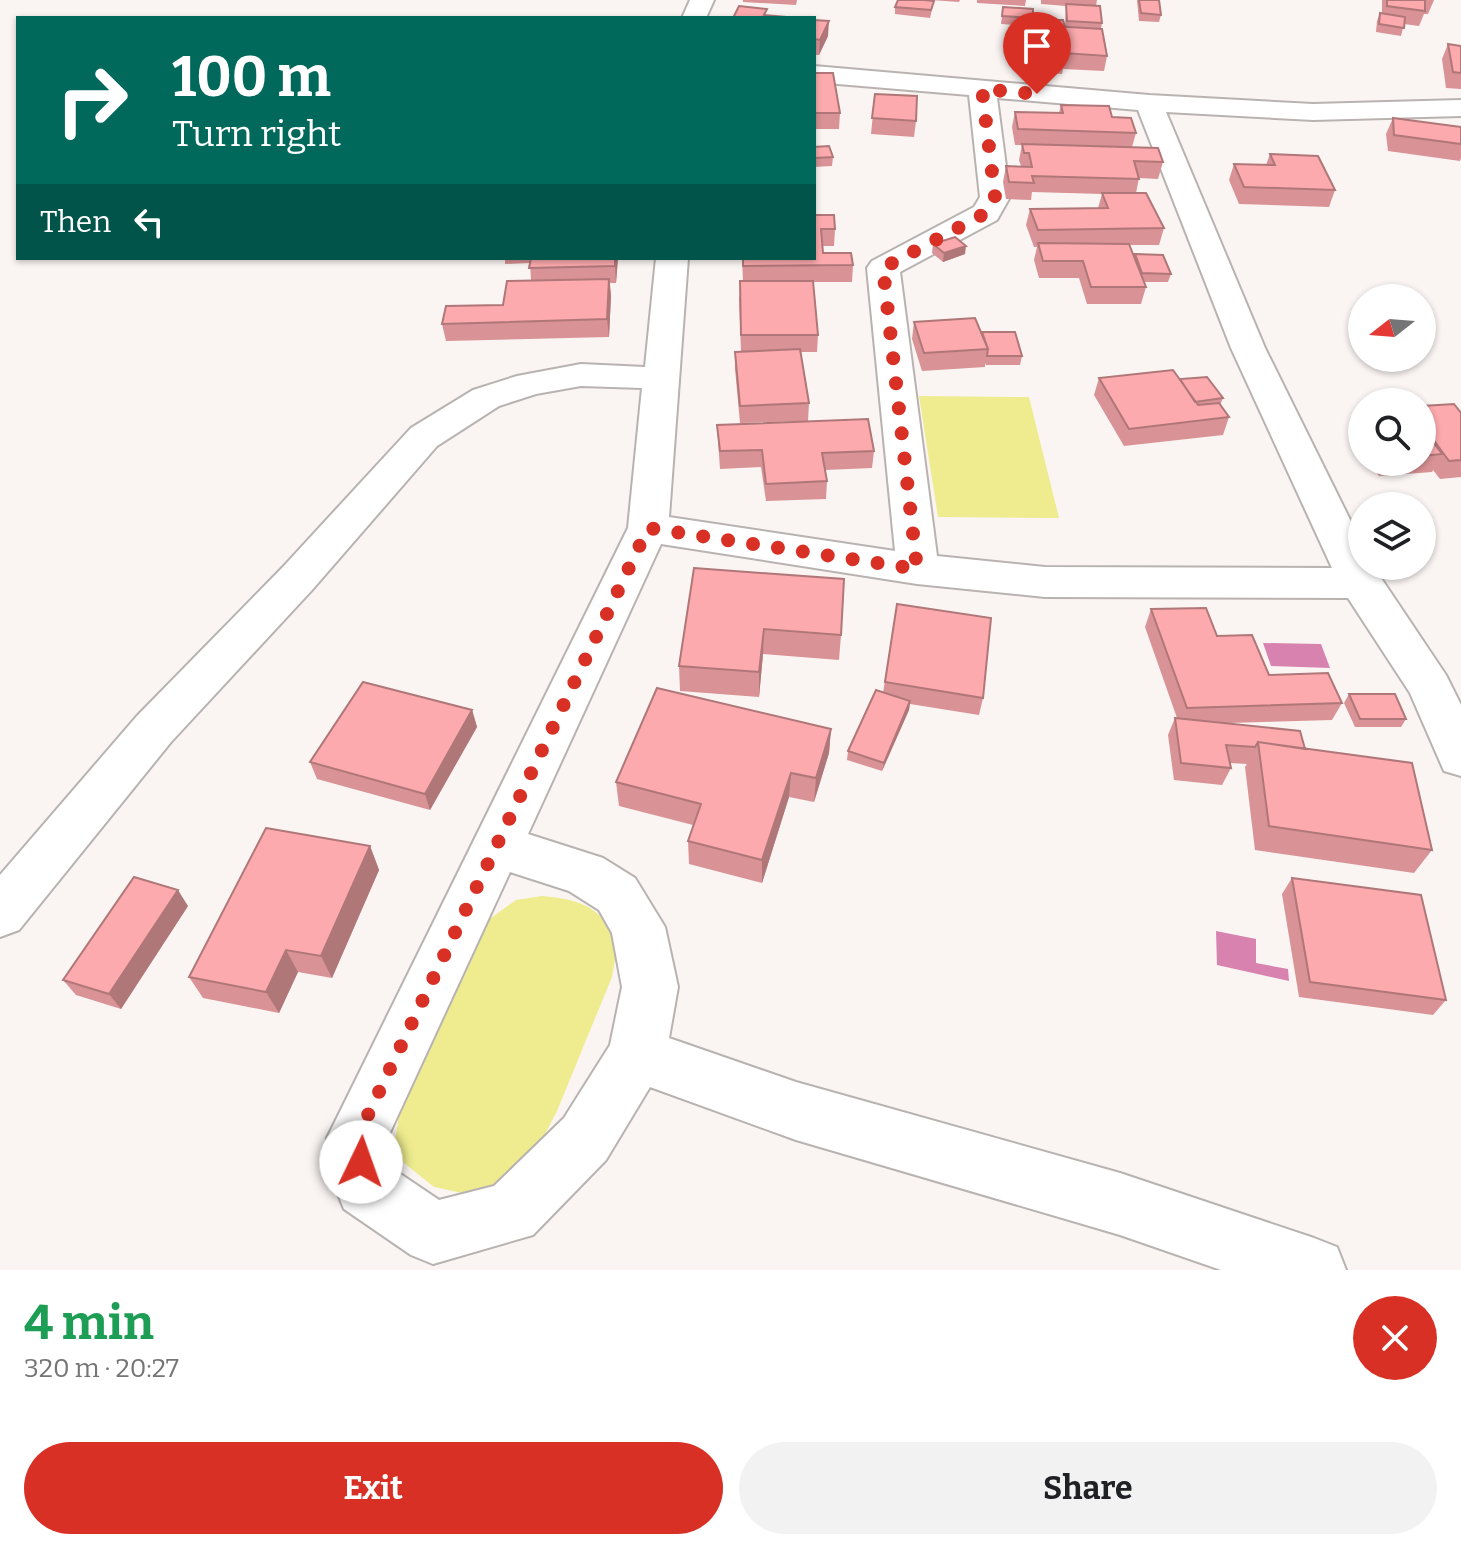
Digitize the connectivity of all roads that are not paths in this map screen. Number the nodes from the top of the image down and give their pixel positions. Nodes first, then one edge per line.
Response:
1 (816, 74) edge
2 (982, 89) junction
3 (1149, 103) junction
4 (1461, 108) edge
5 (672, 260) edge
6 (660, 378) junction
7 (648, 528) junction
8 (917, 569) junction
9 (1360, 583) junction
10 (1461, 757) edge
11 (496, 846) junction
12 (0, 913) edge
13 (637, 1055) junction
14 (1314, 1270) edge

1 - 2 street
2 - 3 street
2 - 8 street
3 - 4 street
3 - 9 street
5 - 6 street
6 - 7 street
6 - 12 street
7 - 8 street
7 - 11 street
8 - 9 street
9 - 10 street
11 - 13 street
11 - 13 street
13 - 14 street

